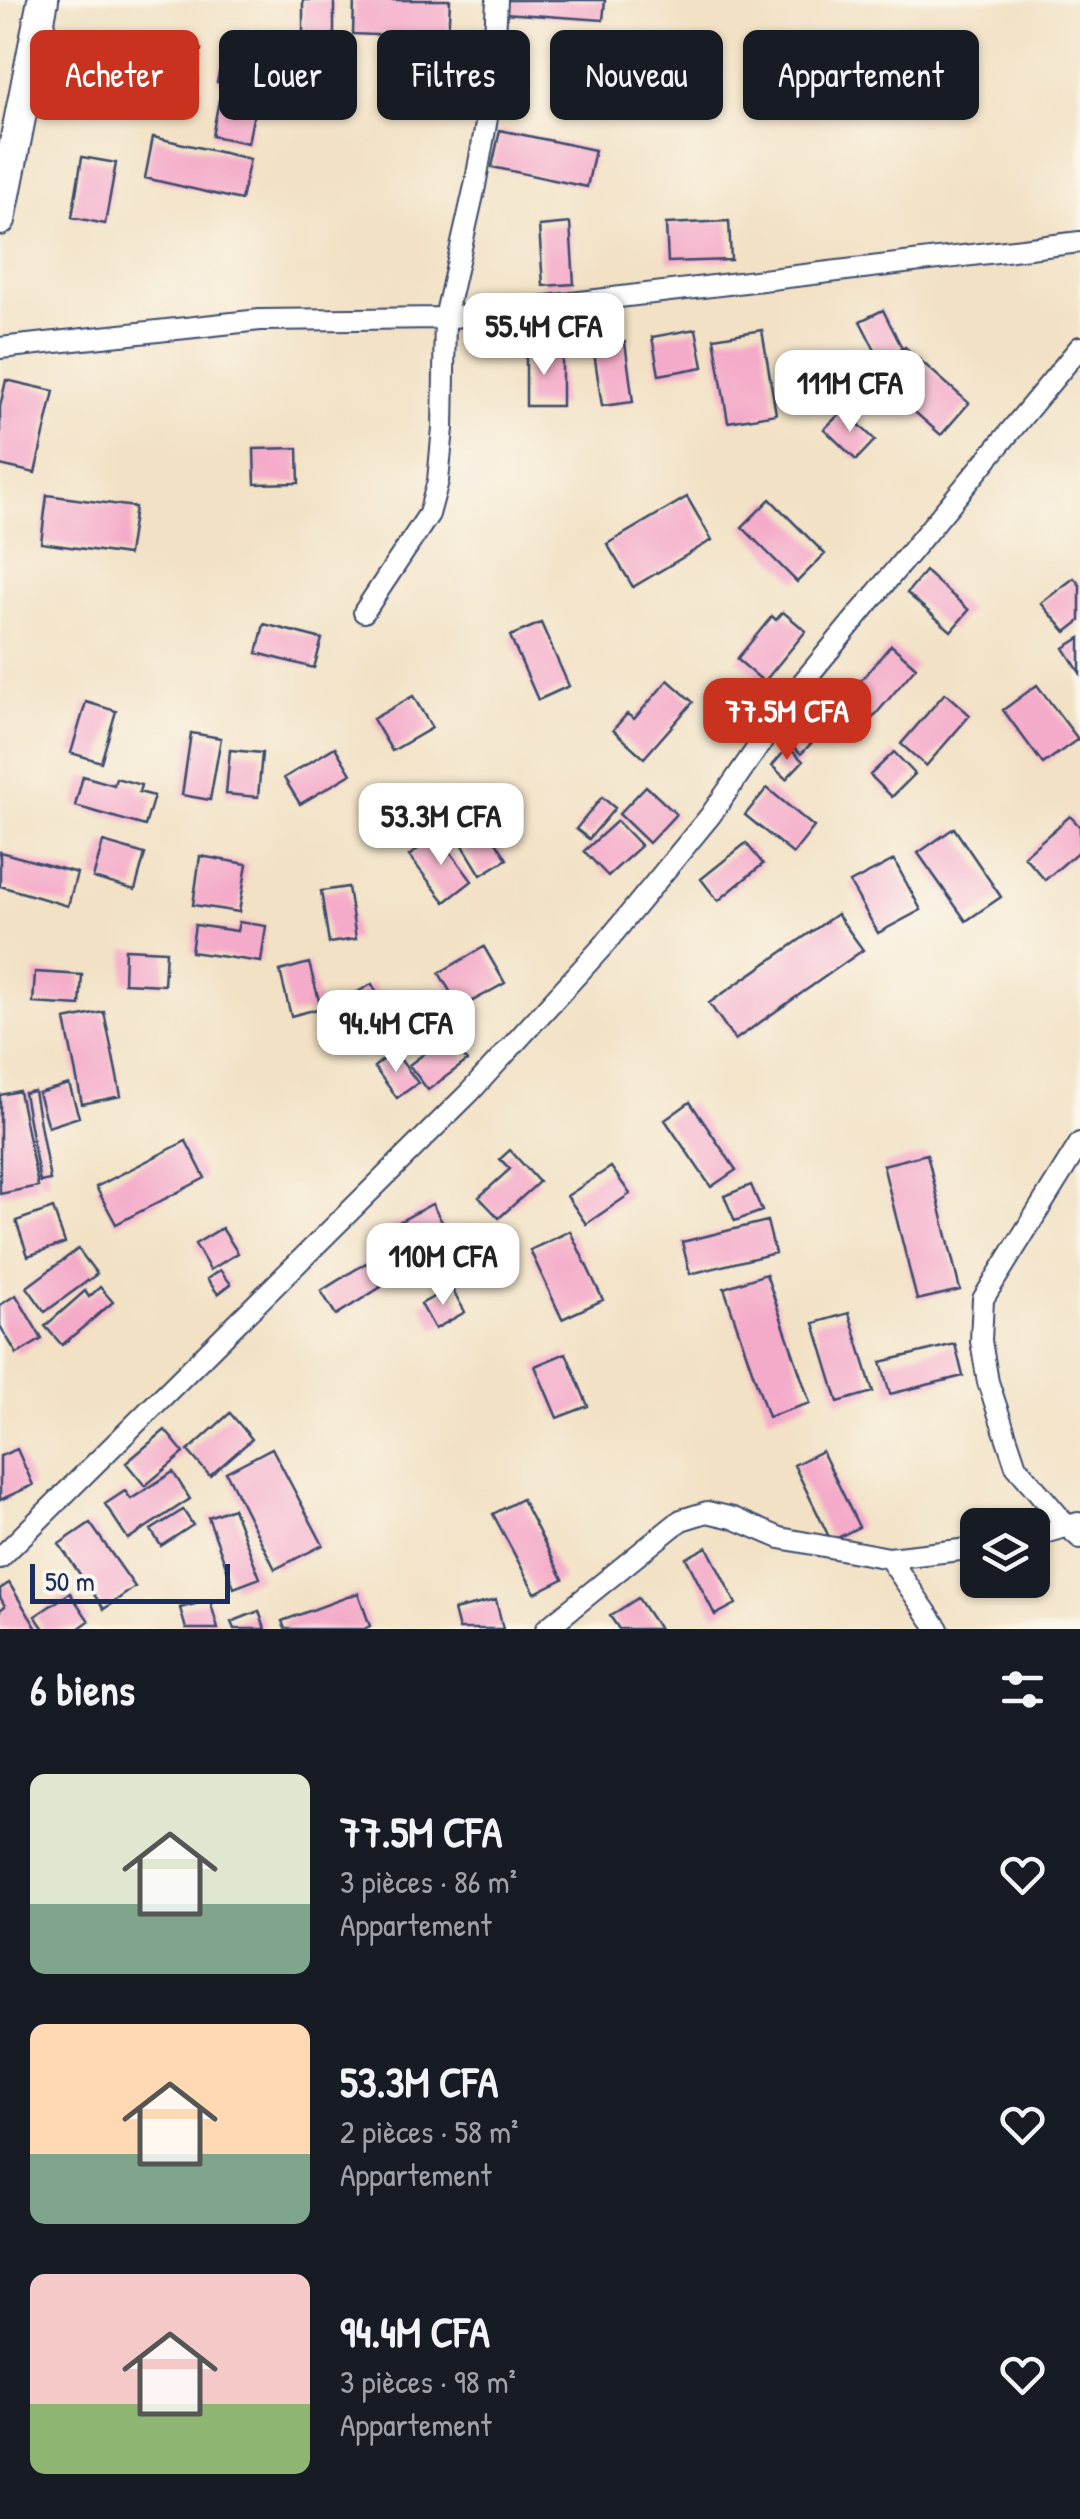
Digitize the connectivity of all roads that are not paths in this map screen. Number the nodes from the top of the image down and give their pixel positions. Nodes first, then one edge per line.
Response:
1 (43, 0) edge
2 (498, 0) edge
3 (0, 220) edge
4 (1080, 242) edge
5 (444, 318) junction
6 (1080, 347) edge
7 (0, 348) edge
8 (364, 612) dead end
9 (1080, 1143) edge
10 (1076, 1529) edge
11 (1050, 1534) edge
12 (960, 1550) edge
13 (0, 1558) edge
14 (890, 1558) junction
15 (546, 1629) edge
16 (938, 1629) edge

1 - 3 street
2 - 5 street
4 - 5 street
5 - 7 street
5 - 8 street
6 - 13 street
9 - 10 street
10 - 11 street
12 - 14 street
14 - 15 street
14 - 16 street

